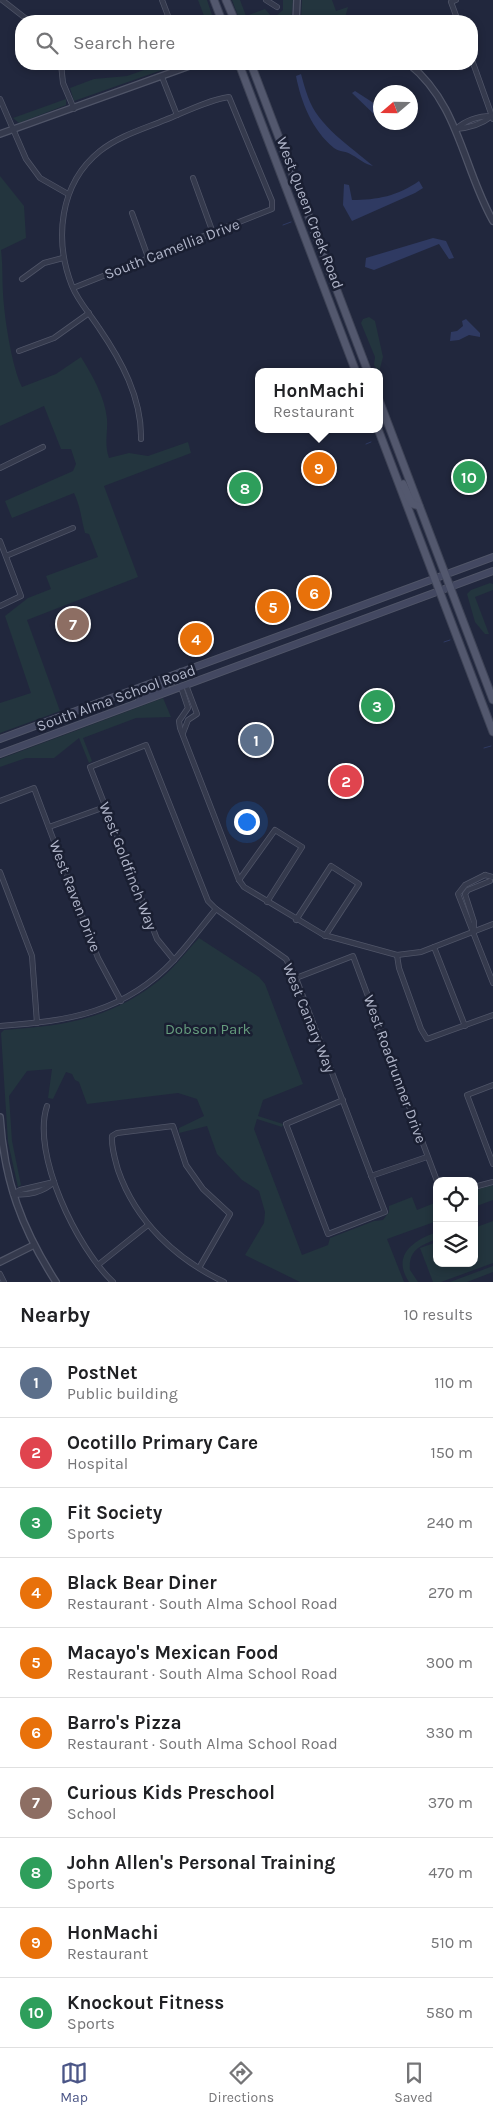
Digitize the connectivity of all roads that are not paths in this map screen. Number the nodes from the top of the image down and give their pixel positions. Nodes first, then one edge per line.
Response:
1 (2, 0) edge
2 (162, 0) edge
3 (214, 0) edge
4 (226, 0) edge
5 (266, 0) edge
6 (297, 0) edge
7 (453, 1) edge
8 (276, 7) dead end
9 (21, 15) edge
10 (168, 15) edge
11 (220, 15) edge
12 (232, 15) edge
13 (296, 15) edge
14 (456, 15) edge
15 (62, 70) edge
16 (180, 70) edge
17 (240, 70) edge
18 (253, 70) edge
19 (415, 70) edge
20 (476, 70) edge
21 (162, 77) junction
22 (0, 99) edge
23 (74, 108) junction
24 (177, 115) junction
25 (492, 117) edge
26 (456, 129) junction
27 (14, 130) junction
28 (0, 134) edge
29 (193, 178) dead end
30 (68, 194) junction
31 (132, 213) dead end
32 (493, 221) edge
33 (213, 233) junction
34 (148, 257) junction
35 (63, 258) junction
36 (22, 279) dead end
37 (73, 288) junction
38 (89, 313) junction
39 (19, 351) dead end
40 (354, 368) edge
41 (366, 368) edge
42 (383, 411) edge
43 (379, 433) edge
44 (141, 439) dead end
45 (44, 447) dead end
46 (391, 464) junction
47 (0, 468) edge
48 (419, 506) junction
49 (73, 528) dead end
50 (0, 540) edge
51 (6, 556) junction
52 (493, 557) edge
53 (493, 572) edge
54 (445, 574) junction
55 (434, 578) junction
56 (450, 587) junction
57 (439, 591) junction
58 (0, 606) edge
59 (181, 672) junction
60 (183, 686) junction
61 (493, 700) edge
62 (134, 705) junction
63 (182, 732) junction
64 (493, 732) edge
65 (0, 739) edge
66 (146, 745) joint
67 (0, 754) edge
68 (0, 801) edge
69 (105, 807) junction
70 (49, 827) junction
71 (0, 872) edge
72 (239, 880) junction
73 (492, 880) edge
74 (267, 902) junction
75 (216, 909) junction
76 (296, 920) junction
77 (493, 924) edge
78 (474, 932) junction
79 (325, 936) junction
80 (434, 947) junction
81 (398, 955) junction
82 (174, 960) junction
83 (296, 978) junction
84 (493, 983) edge
85 (121, 1001) junction
86 (493, 1015) edge
87 (37, 1024) junction
88 (0, 1026) edge
89 (465, 1026) junction
90 (493, 1085) edge
91 (342, 1100) junction
92 (47, 1106) dead end
93 (0, 1117) edge
94 (427, 1157) junction
95 (493, 1164) edge
96 (371, 1176) junction
97 (435, 1177) edge
98 (54, 1182) junction
99 (493, 1182) edge
100 (478, 1187) edge
101 (13, 1194) junction
102 (148, 1225) junction
103 (34, 1245) junction
104 (0, 1262) edge
105 (98, 1265) junction
106 (199, 1268) junction
107 (0, 1274) edge
108 (4, 1282) edge
109 (56, 1282) edge
110 (113, 1282) edge
111 (224, 1282) edge

1 - 9 street
2 - 10 street
3 - 11 main road
4 - 12 main road
5 - 8 street
6 - 13 street
7 - 14 street
15 - 23 street
16 - 21 street
17 - 40 main road, West Queen Creek Road
18 - 41 main road, West Queen Creek Road
19 - 26 street
20 - 25 street
21 - 23 street
21 - 24 street
22 - 27 street
23 - 27 street
24 - 30 street
24 - 33 street, South Camellia Drive
25 - 26 street
26 - 32 street
27 - 28 street
27 - 30 street
29 - 33 street
30 - 35 street
31 - 34 street
33 - 34 street, South Camellia Drive
34 - 37 street, South Camellia Drive
35 - 36 street
35 - 37 street
37 - 38 street
38 - 39 street
38 - 44 street
42 - 48 main road
43 - 46 main road
45 - 47 street
46 - 48 main road
46 - 55 main road
48 - 54 main road
49 - 51 street
50 - 51 street
51 - 58 street
52 - 54 main road, South Alma School Road
53 - 56 main road, South Alma School Road
54 - 55 main road, South Alma School Road
54 - 56 main road
55 - 57 main road
55 - 59 main road, South Alma School Road
56 - 57 main road, South Alma School Road
56 - 61 main road
57 - 60 main road, South Alma School Road
57 - 64 main road
59 - 62 main road
59 - 65 main road, South Alma School Road
60 - 62 main road, South Alma School Road
60 - 63 street
60 - 63 street
62 - 67 main road, South Alma School Road
63 - 72 street
66 - 69 street, West Goldfinch Way
66 - 75 street, West Canary Way
68 - 70 street, West Raven Drive
69 - 70 street
69 - 82 street, West Goldfinch Way
70 - 85 street, West Raven Drive
71 - 87 street
72 - 74 street
72 - 74 street
73 - 78 street
73 - 78 street
74 - 76 street
75 - 82 street
75 - 83 street, West Canary Way
76 - 79 street
76 - 79 street
77 - 78 street
78 - 80 street
78 - 84 street
79 - 81 street
80 - 81 street
80 - 89 street
81 - 89 street
82 - 85 street
83 - 91 street, West Canary Way
83 - 94 street, West Roadrunner Drive
85 - 87 street
86 - 89 street
87 - 88 street
90 - 95 street
91 - 96 street, West Canary Way
91 - 96 street, West Canary Way
92 - 98 street
93 - 101 street
94 - 96 street
94 - 97 street, West Roadrunner Drive
98 - 101 street
98 - 105 street
99 - 100 street
101 - 103 street
102 - 105 street
102 - 106 street
102 - 106 street
103 - 104 street
103 - 109 street
105 - 110 street
106 - 111 street
107 - 108 street

